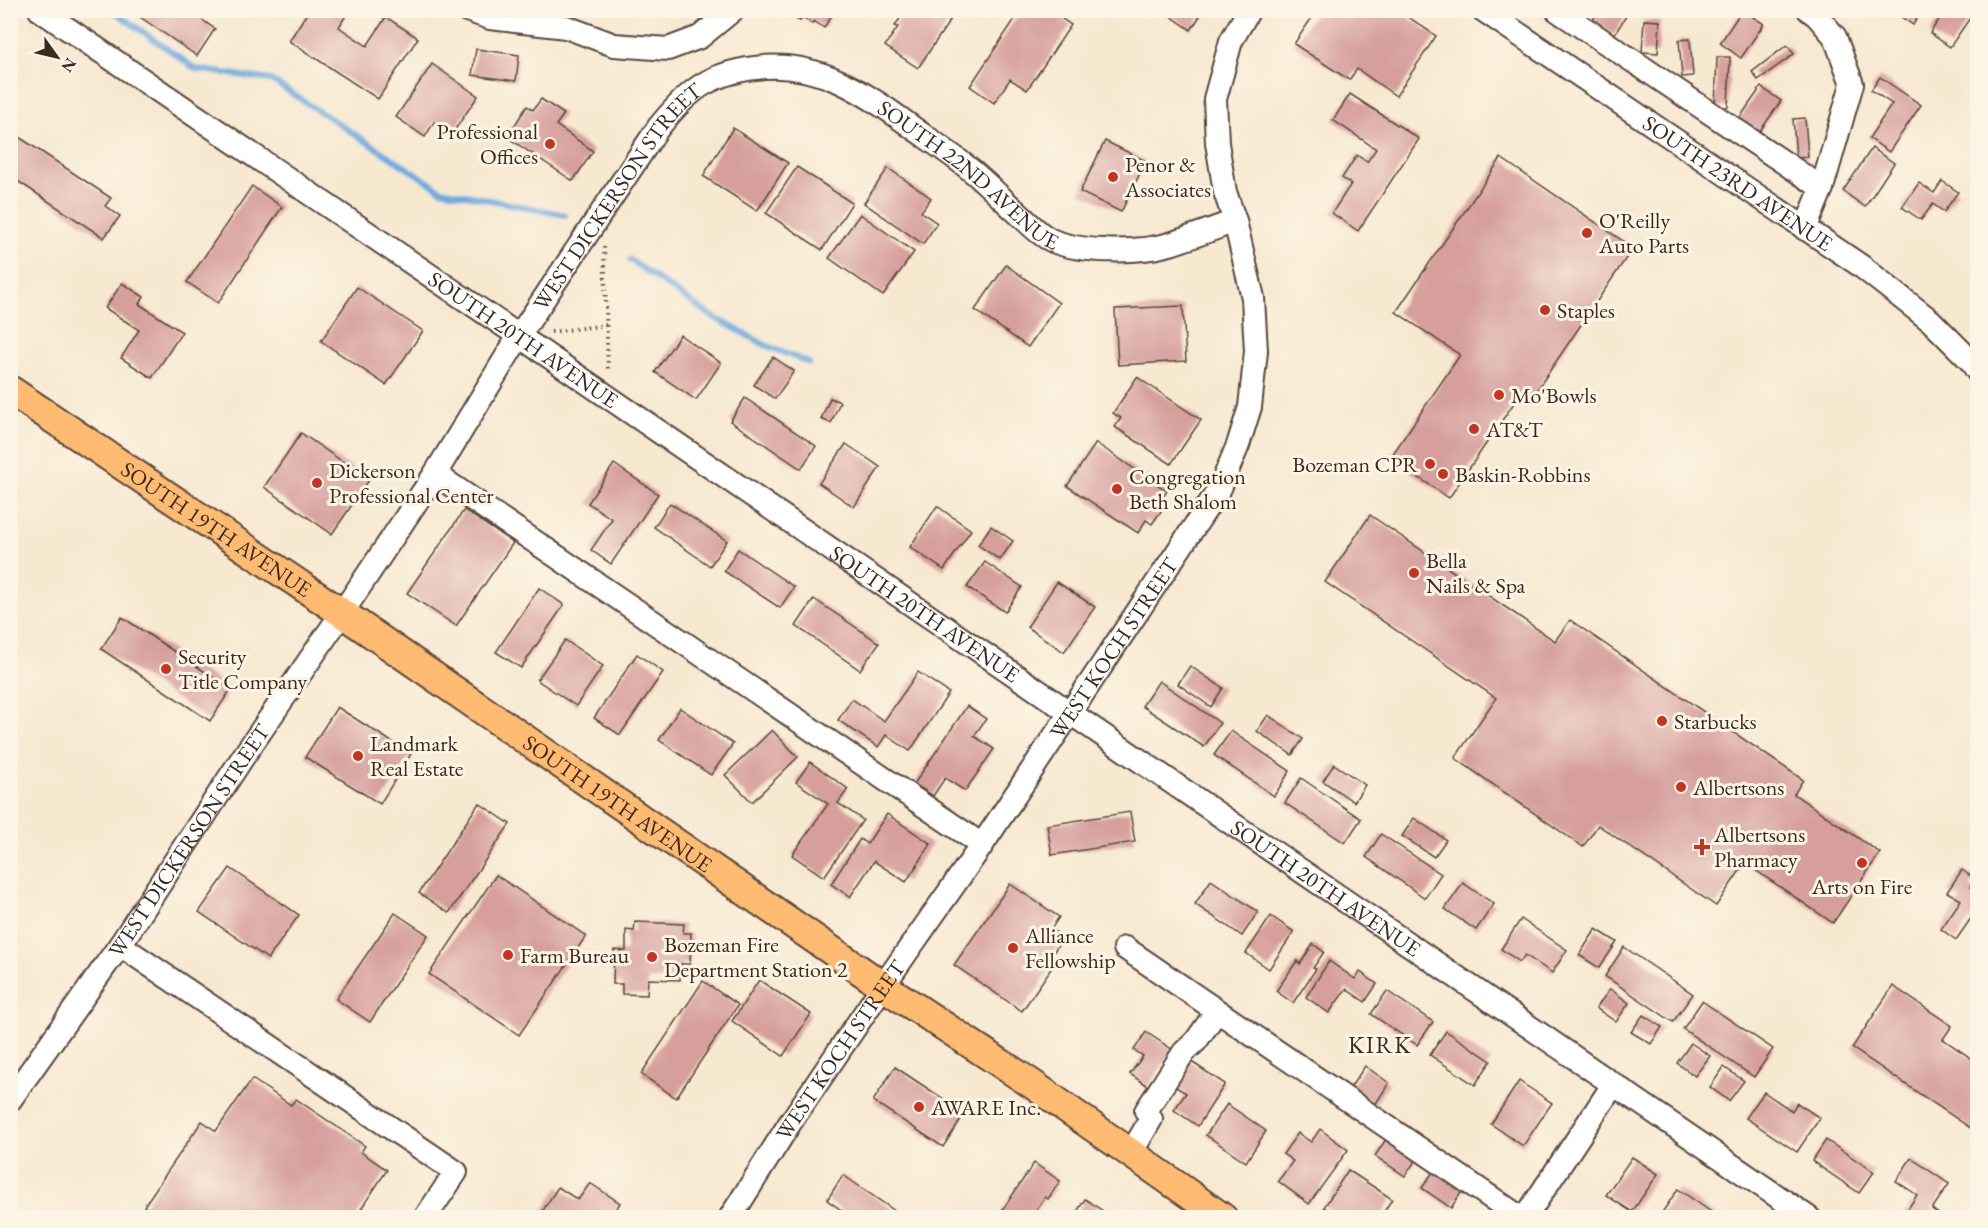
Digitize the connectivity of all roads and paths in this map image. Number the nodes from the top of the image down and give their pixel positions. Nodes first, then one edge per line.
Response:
1 (40, 10) edge
2 (467, 10) edge
3 (733, 10) edge
4 (1249, 10) edge
5 (1484, 10) edge
6 (1557, 10) edge
7 (1809, 10) edge
8 (491, 14) edge
9 (711, 79) joint
10 (1822, 188) junction
11 (603, 210) junction
12 (1235, 221) junction
13 (1805, 229) junction
14 (607, 325) junction
15 (519, 336) junction
16 (1977, 372) edge
17 (10, 390) edge
18 (609, 397) junction
19 (435, 474) junction
20 (342, 613) junction
21 (1070, 714) junction
22 (982, 845) junction
23 (120, 945) junction
24 (1125, 948) dead end
25 (883, 986) junction
26 (1217, 1011) junction
27 (1613, 1085) junction
28 (13, 1090) edge
29 (1131, 1153) junction
30 (425, 1218) edge
31 (730, 1218) edge
32 (1223, 1218) edge
33 (1523, 1218) edge
34 (1809, 1218) edge

1 - 15 street, SOUTH 20TH AVENUE
2 - 8 street
3 - 8 street
4 - 12 street, WEST KOCH STREET
5 - 13 street, SOUTH 23RD AVENUE
6 - 10 street
7 - 10 street
9 - 11 street, WEST DICKERSON STREET
9 - 12 street, SOUTH 22ND AVENUE
10 - 13 street
11 - 14 path
11 - 15 street, WEST DICKERSON STREET
12 - 21 street, WEST KOCH STREET
13 - 16 street, SOUTH 23RD AVENUE
14 - 15 path
14 - 18 path
15 - 18 street, SOUTH 20TH AVENUE
15 - 19 street, WEST DICKERSON STREET
17 - 20 main road, SOUTH 19TH AVENUE
18 - 21 street, SOUTH 20TH AVENUE
19 - 20 street, WEST DICKERSON STREET
19 - 22 street
20 - 23 street, WEST DICKERSON STREET
20 - 25 main road, SOUTH 19TH AVENUE
21 - 22 street, WEST KOCH STREET
21 - 27 street, SOUTH 20TH AVENUE
22 - 25 street, WEST KOCH STREET
23 - 28 street, WEST DICKERSON STREET
23 - 30 street
24 - 26 street
25 - 29 main road, SOUTH 19TH AVENUE
25 - 31 street, WEST KOCH STREET
26 - 29 street
26 - 33 street
27 - 33 street
27 - 34 street, SOUTH 20TH AVENUE
29 - 32 main road, SOUTH 19TH AVENUE

